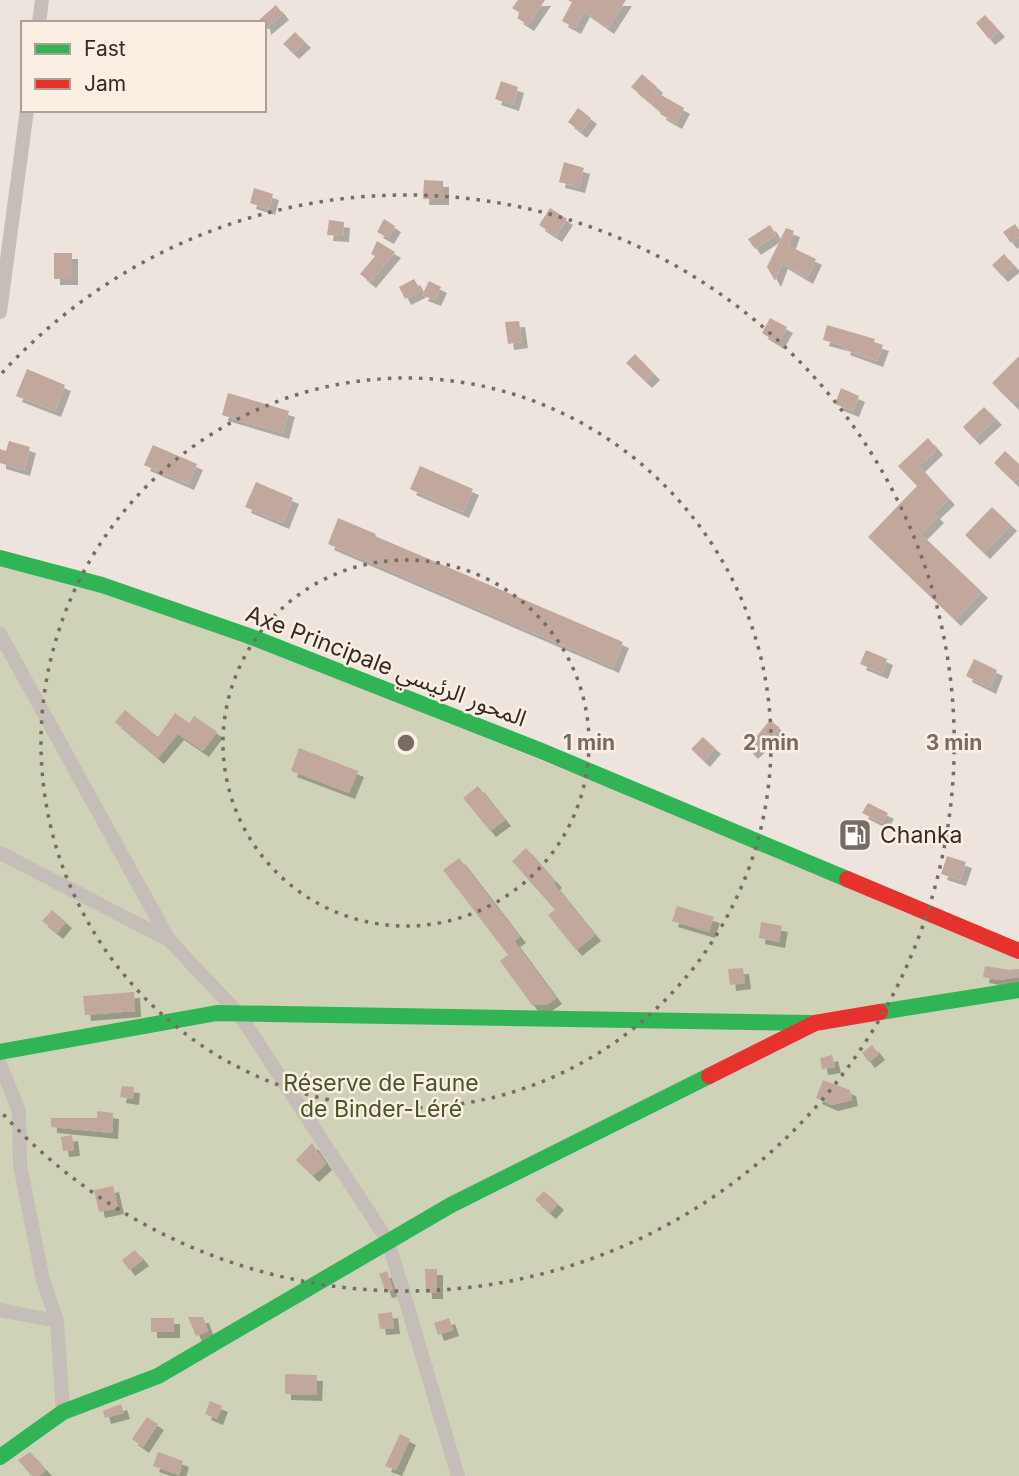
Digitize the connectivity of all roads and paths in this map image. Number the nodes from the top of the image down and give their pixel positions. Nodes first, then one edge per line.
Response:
1 (42, 0) edge
2 (39, 21) edge
3 (27, 112) edge
4 (0, 312) edge
5 (0, 558) edge
6 (0, 634) edge
7 (0, 853) edge
8 (169, 940) junction
9 (1019, 951) edge
10 (1019, 990) edge
11 (239, 1014) junction
12 (815, 1023) junction
13 (0, 1052) edge
14 (0, 1064) edge
15 (388, 1241) junction
16 (0, 1310) edge
17 (57, 1321) junction
18 (62, 1412) junction
19 (0, 1457) edge
20 (458, 1476) edge

1 - 2 street
3 - 4 street
5 - 9 street, Axe Principale المحور الرئيسي
6 - 8 street
7 - 8 street
8 - 11 street
10 - 12 street
11 - 12 street
11 - 13 street
11 - 15 street
12 - 15 street
14 - 17 street
15 - 18 street
15 - 20 street
16 - 17 street
17 - 18 street
18 - 19 street

